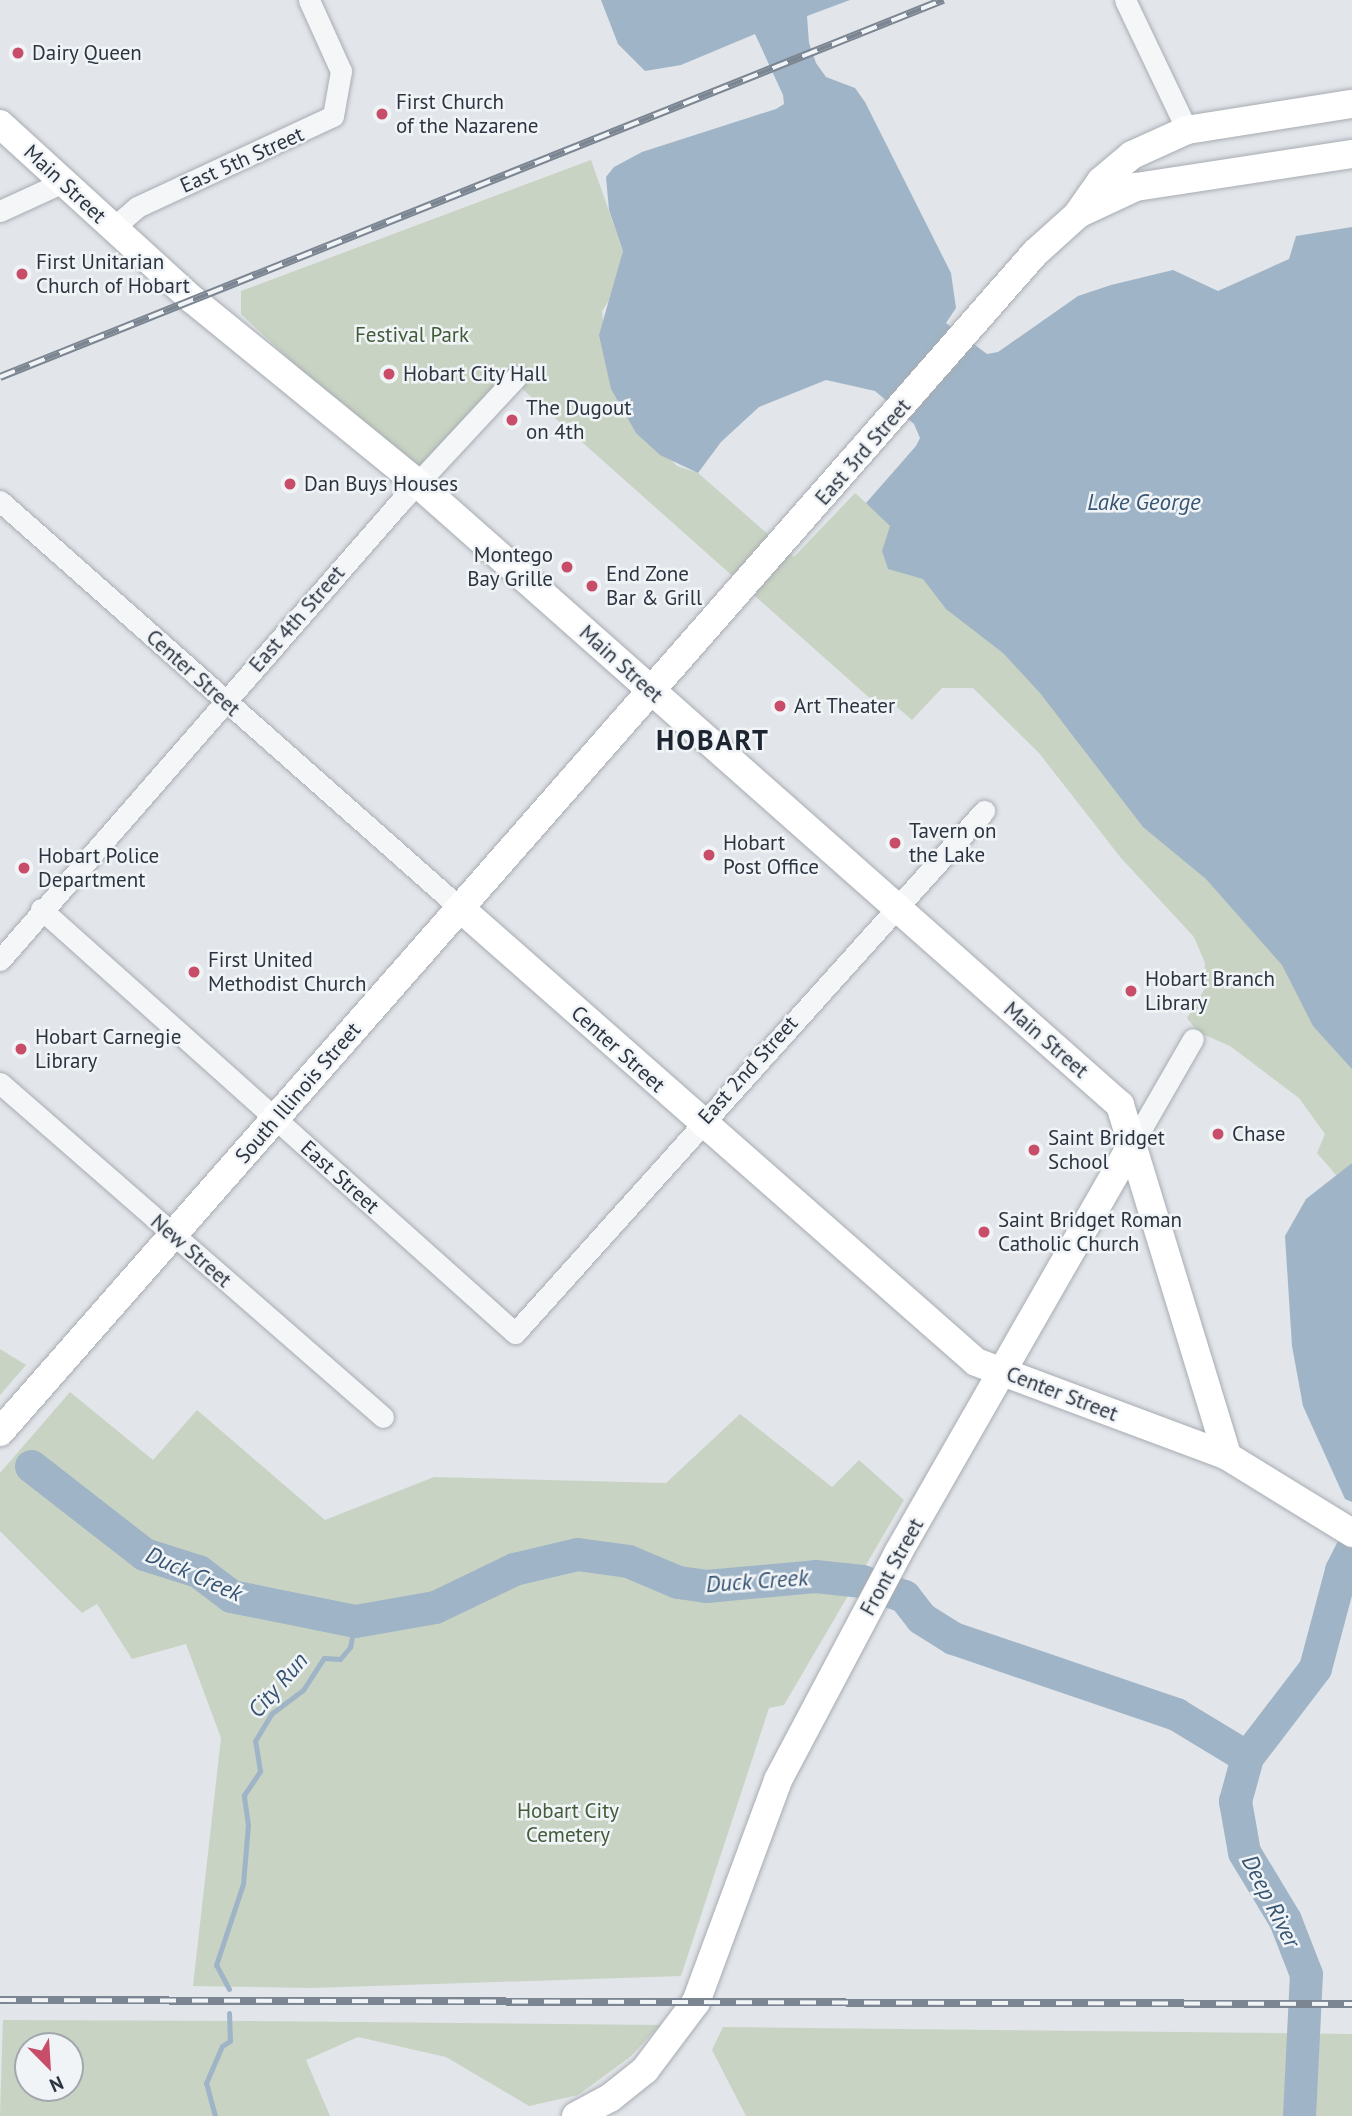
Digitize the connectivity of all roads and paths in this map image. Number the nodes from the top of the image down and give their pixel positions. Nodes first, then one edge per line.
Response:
1 (309, 0) edge
2 (1125, 0) edge
3 (1352, 104) edge
4 (0, 124) edge
5 (1187, 130) junction
6 (1352, 154) edge
7 (63, 182) junction
8 (0, 211) edge
9 (1077, 215) junction
10 (113, 228) junction
11 (516, 377) dead end
12 (417, 483) junction
13 (0, 501) edge
14 (651, 691) junction
15 (225, 701) junction
16 (984, 811) dead end
17 (894, 907) junction
18 (460, 908) junction
19 (41, 909) junction
20 (0, 960) edge
21 (1193, 1039) dead end
22 (0, 1083) edge
23 (276, 1119) junction
24 (701, 1123) junction
25 (1132, 1145) junction
26 (173, 1236) junction
27 (514, 1333) joint
28 (1002, 1372) junction
29 (383, 1417) dead end
30 (0, 1432) edge
31 (1227, 1456) junction
32 (1352, 1533) edge
33 (613, 2107) edge
34 (576, 2116) edge

1 - 10 street, East 5th Street
2 - 5 street
3 - 5 street, East 3rd Street
4 - 7 street, Main Street
5 - 9 street, East 3rd Street
6 - 9 street, East 3rd Street
7 - 8 street
7 - 10 street, Main Street
9 - 14 street, East 3rd Street
10 - 12 street, Main Street
11 - 12 street, East 4th Street
12 - 14 street, Main Street
12 - 15 street, East 4th Street
13 - 15 street, Center Street
14 - 17 street, Main Street
14 - 18 street, South Illinois Street
15 - 18 street, Center Street
15 - 19 street, East 4th Street
16 - 17 street, East 2nd Street
17 - 24 street, East 2nd Street
17 - 25 street, Main Street
18 - 23 street, South Illinois Street
18 - 24 street, Center Street
19 - 20 street, East 4th Street
19 - 23 street, East Street
21 - 25 street, Front Street
22 - 26 street, New Street
23 - 26 street, South Illinois Street
23 - 27 street, East Street
24 - 27 street, East 2nd Street
24 - 28 street, Center Street
25 - 28 street, Front Street
25 - 31 street, Main Street
26 - 29 street, New Street
26 - 30 street, South Illinois Street
28 - 31 street, Center Street
28 - 33 street, Front Street
31 - 32 street, Center Street
33 - 34 street, Front Street

